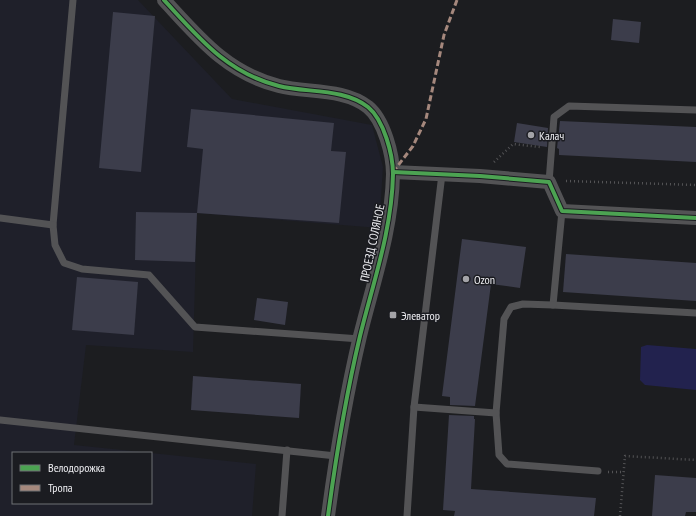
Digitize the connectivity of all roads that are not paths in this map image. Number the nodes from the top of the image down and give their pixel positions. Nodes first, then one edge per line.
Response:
1 (73, 0) edge
2 (164, 0) edge
3 (696, 110) edge
4 (393, 172) junction
5 (442, 174) junction
6 (549, 182) junction
7 (562, 211) junction
8 (0, 218) edge
9 (696, 218) edge
10 (53, 225) junction
11 (553, 305) junction
12 (696, 313) edge
13 (360, 339) junction
14 (414, 407) junction
15 (496, 413) junction
16 (0, 420) edge
17 (287, 450) junction
18 (336, 456) junction
19 (598, 471) dead end
20 (282, 516) edge
21 (328, 516) edge
22 (407, 516) edge

1 - 10 lane
2 - 4 street, ПРОЕЗД СОЛЯНОЕ
3 - 6 lane
4 - 5 street
4 - 13 street, ПРОЕЗД СОЛЯНОЕ
5 - 6 street
5 - 14 lane
6 - 7 street
7 - 9 street
7 - 11 lane
8 - 10 lane
10 - 13 lane
11 - 12 lane
11 - 15 lane
13 - 18 street, ПРОЕЗД СОЛЯНОЕ
14 - 15 lane
14 - 22 lane
15 - 19 lane
16 - 17 lane
17 - 18 lane
17 - 20 lane
18 - 21 street, ПРОЕЗД СОЛЯНОЕ

